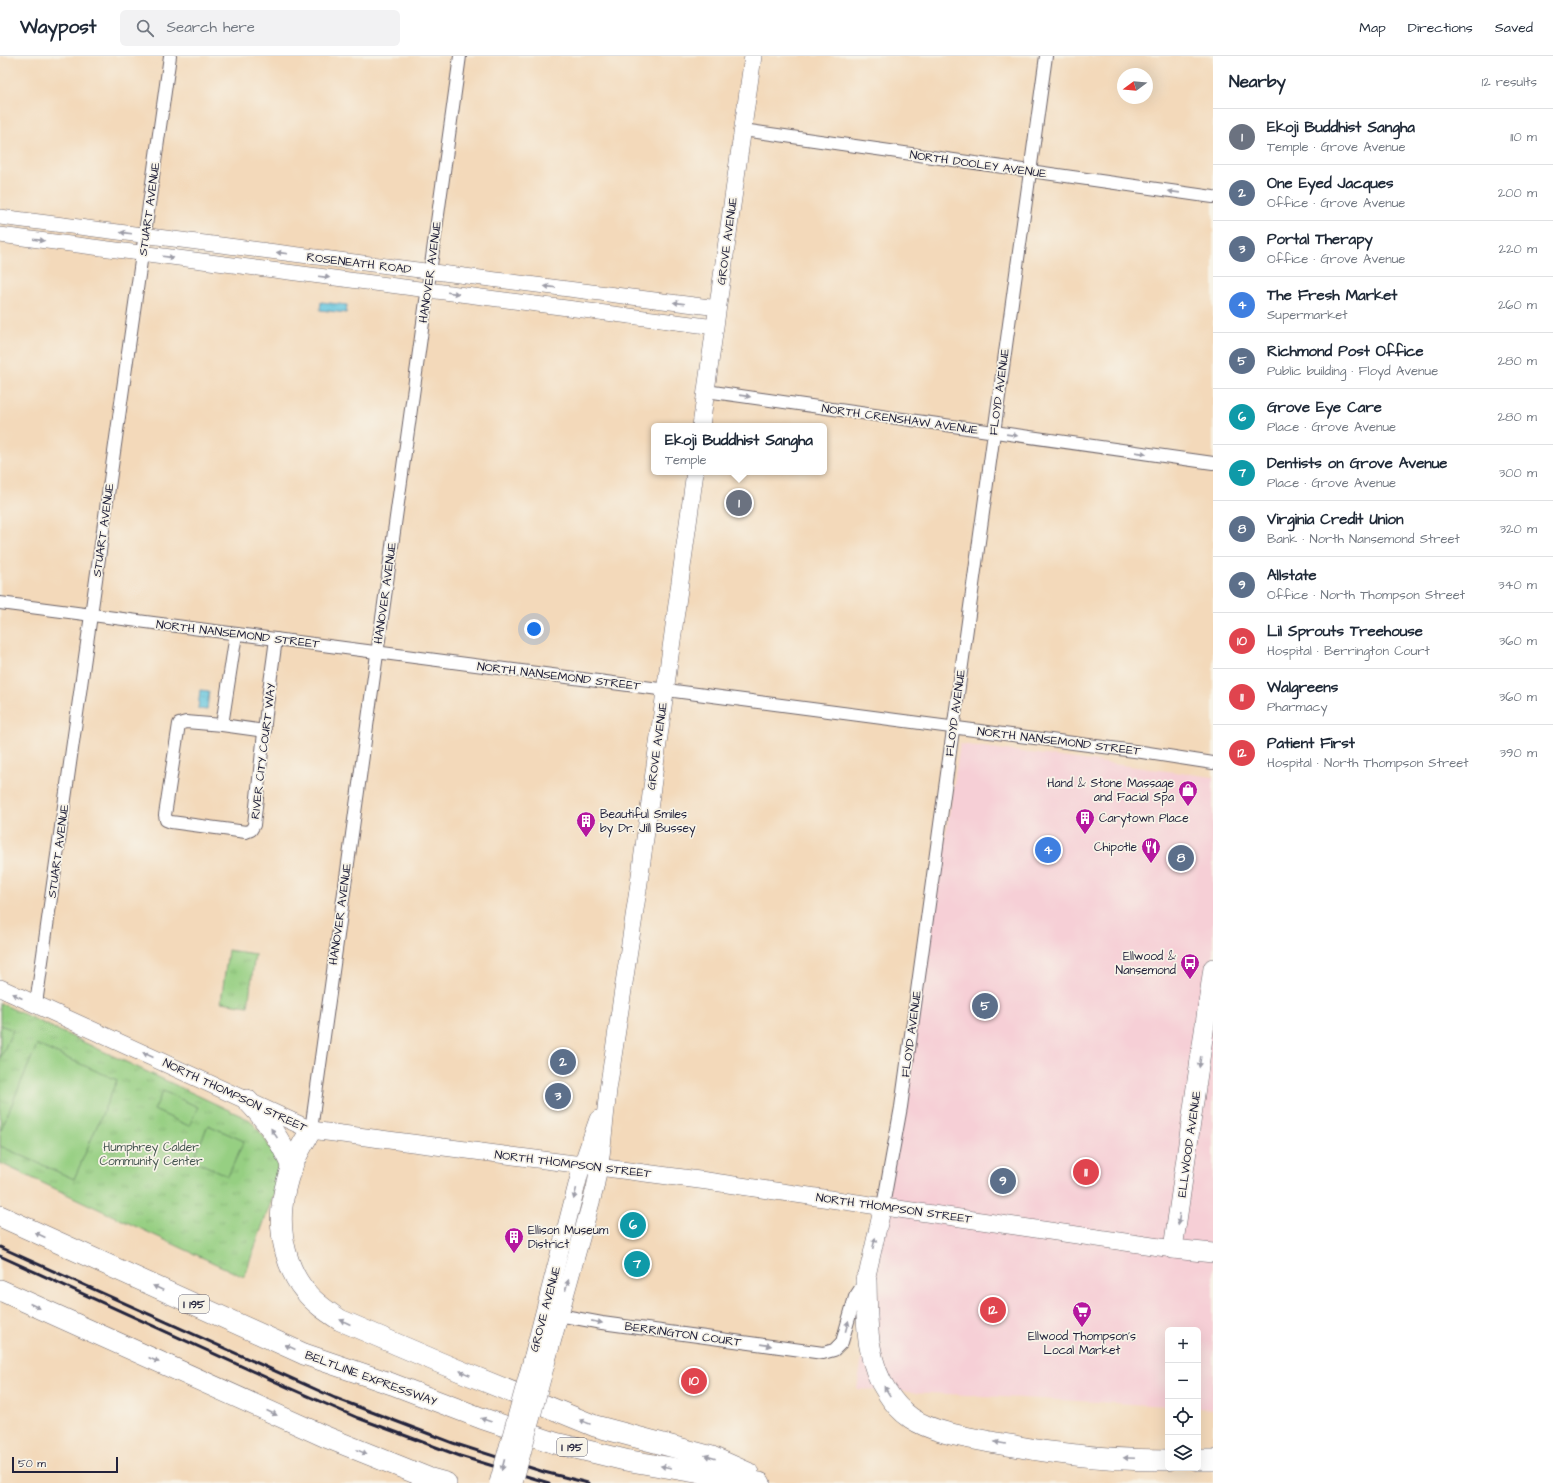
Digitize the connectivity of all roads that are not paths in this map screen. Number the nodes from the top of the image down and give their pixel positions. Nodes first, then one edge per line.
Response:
1 (170, 56) edge
2 (460, 56) edge
3 (753, 56) edge
4 (1046, 56) edge
5 (743, 130) junction
6 (1030, 171) junction
7 (1213, 197) edge
8 (0, 217) edge
9 (0, 235) edge
10 (145, 235) junction
11 (142, 254) junction
12 (430, 272) junction
13 (428, 290) junction
14 (718, 308) junction
15 (715, 327) junction
16 (706, 391) junction
17 (701, 423) edge
18 (994, 432) junction
19 (1213, 463) edge
20 (695, 475) edge
21 (0, 603) edge
22 (91, 615) junction
23 (236, 634) junction
24 (276, 639) junction
25 (377, 652) junction
26 (664, 690) junction
27 (222, 725) junction
28 (953, 727) junction
29 (265, 731) junction
30 (1213, 763) edge
31 (1213, 968) edge
32 (0, 988) edge
33 (36, 1004) junction
34 (248, 1100) junction
35 (311, 1130) junction
36 (590, 1166) junction
37 (292, 1167) junction
38 (883, 1206) junction
39 (0, 1216) edge
40 (1174, 1249) junction
41 (1213, 1254) edge
42 (866, 1280) junction
43 (0, 1290) edge
44 (551, 1314) junction
45 (823, 1353) joint
46 (539, 1362) junction
47 (1165, 1460) edge
48 (1201, 1460) edge
49 (1213, 1460) edge
50 (436, 1481) edge
51 (498, 1483) edge
52 (514, 1483) edge
53 (760, 1483) edge
54 (772, 1483) edge

1 - 10 street, STUART AVENUE
2 - 12 street, HANOVER AVENUE
3 - 5 main road, GROVE AVENUE
4 - 6 street, FLOYD AVENUE
5 - 6 street, NORTH DOOLEY AVENUE
5 - 14 main road, GROVE AVENUE
7 -> 6 street, NORTH DOOLEY AVENUE
6 - 18 street, FLOYD AVENUE
10 -> 8 street, ROSENEATH ROAD
9 -> 11 street, ROSENEATH ROAD
10 - 11 street, STUART AVENUE
12 -> 10 street, ROSENEATH ROAD
11 -> 13 street, ROSENEATH ROAD
11 - 22 street, STUART AVENUE
12 - 13 street, HANOVER AVENUE
14 -> 12 street, ROSENEATH ROAD
13 -> 15 street, ROSENEATH ROAD
13 - 25 street, HANOVER AVENUE
14 - 15 main road, GROVE AVENUE
15 - 16 main road, GROVE AVENUE
16 - 17 main road, GROVE AVENUE
16 -> 18 street, NORTH CRENSHAW AVENUE
18 -> 19 street, NORTH CRENSHAW AVENUE
18 - 28 street, FLOYD AVENUE
20 - 26 main road, GROVE AVENUE
21 - 22 street, NORTH NANSEMOND STREET
22 - 23 street, NORTH NANSEMOND STREET
22 - 33 street, STUART AVENUE
23 - 24 street, NORTH NANSEMOND STREET
23 - 27 street
24 - 25 street, NORTH NANSEMOND STREET
24 - 29 street, RIVER CITY COURT WAY
25 - 26 street, NORTH NANSEMOND STREET
25 - 35 street, HANOVER AVENUE
26 - 28 street, NORTH NANSEMOND STREET
26 - 36 main road, GROVE AVENUE
27 - 29 street
27 - 29 street, RIVER CITY COURT WAY
28 - 30 street, NORTH NANSEMOND STREET
28 - 38 street, FLOYD AVENUE
31 -> 40 main road, ELLWOOD AVENUE
33 -> 32 main road, NORTH THOMPSON STREET
34 -> 33 main road, NORTH THOMPSON STREET
34 - 35 main road, NORTH THOMPSON STREET
37 -> 34 highway
35 - 36 main road, NORTH THOMPSON STREET
35 - 37 highway
36 - 38 main road, NORTH THOMPSON STREET
36 - 44 main road, GROVE AVENUE
54 -> 37 highway
38 - 40 main road, NORTH THOMPSON STREET
42 -> 38 main road, FLOYD AVENUE
53 -> 39 highway, BELTLINE EXPRESSWAY / I 195
40 - 41 main road
45 -> 42 street, FLOYD AVENUE
47 -> 42 highway
43 -> 50 highway
44 -> 45 street, BERRINGTON COURT
44 - 46 main road, GROVE AVENUE
46 -> 51 main road, GROVE AVENUE, bridge
46 - 52 main road, GROVE AVENUE, bridge
48 - 49 highway

